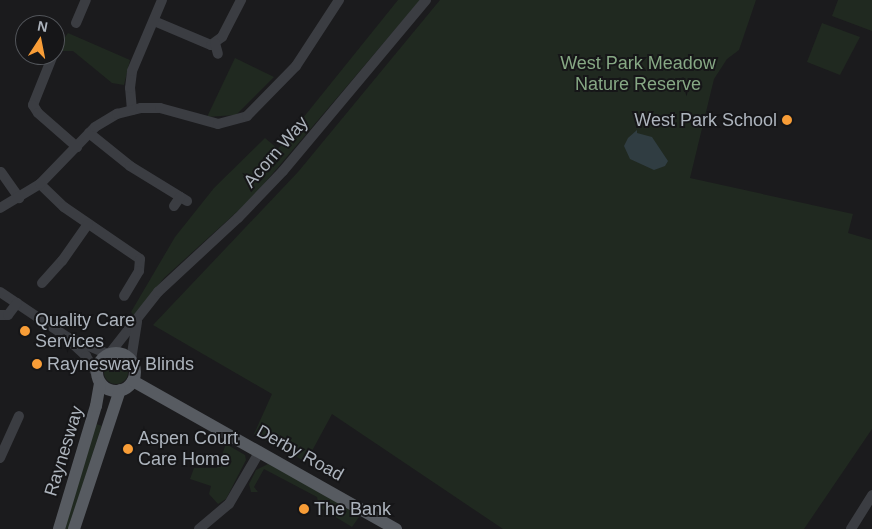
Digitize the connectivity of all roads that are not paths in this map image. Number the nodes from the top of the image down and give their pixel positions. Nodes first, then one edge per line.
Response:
1 (86, 0) edge
2 (161, 0) edge
3 (241, 0) edge
4 (339, 0) edge
5 (426, 0) edge
6 (81, 19) dead end
7 (154, 21) junction
8 (51, 65) edge
9 (132, 110) junction
10 (89, 133) junction
11 (77, 148) junction
12 (1, 172) dead end
13 (40, 184) junction
14 (19, 198) junction
15 (180, 201) dead end
16 (0, 208) edge
17 (88, 224) junction
18 (42, 283) dead end
19 (0, 292) edge
20 (124, 296) dead end
21 (17, 303) junction
22 (0, 315) edge
23 (140, 315) junction
24 (68, 337) junction
25 (109, 354) junction
26 (131, 360) junction
27 (98, 378) junction
28 (133, 381) junction
29 (120, 390) junction
30 (20, 416) dead end
31 (260, 451) junction
32 (0, 458) edge
33 (872, 495) edge
34 (59, 529) edge
35 (74, 529) edge
36 (199, 529) edge
37 (396, 529) edge
38 (851, 529) edge

1 - 6 street
2 - 7 street
3 - 7 street
4 - 9 street
5 - 23 street, Acorn Way
7 - 9 street
8 - 11 street
9 - 10 street
10 - 11 street
10 - 15 street
11 - 13 street
12 - 14 street
13 - 14 street
13 - 17 street
14 - 16 street
17 - 18 street
17 - 20 street
19 - 21 street
21 - 22 street
21 - 24 street
23 - 25 street, Acorn Way
23 - 26 street, Acorn Way
24 - 25 street
24 - 27 street
25 - 26 main road
25 - 27 main road
26 - 28 main road
27 - 29 main road
27 - 34 main road, Raynesway
28 - 29 main road
28 - 31 main road, Derby Road
29 - 35 main road, Raynesway
30 - 32 street
31 - 36 street
31 - 37 main road, Derby Road
33 - 38 street

